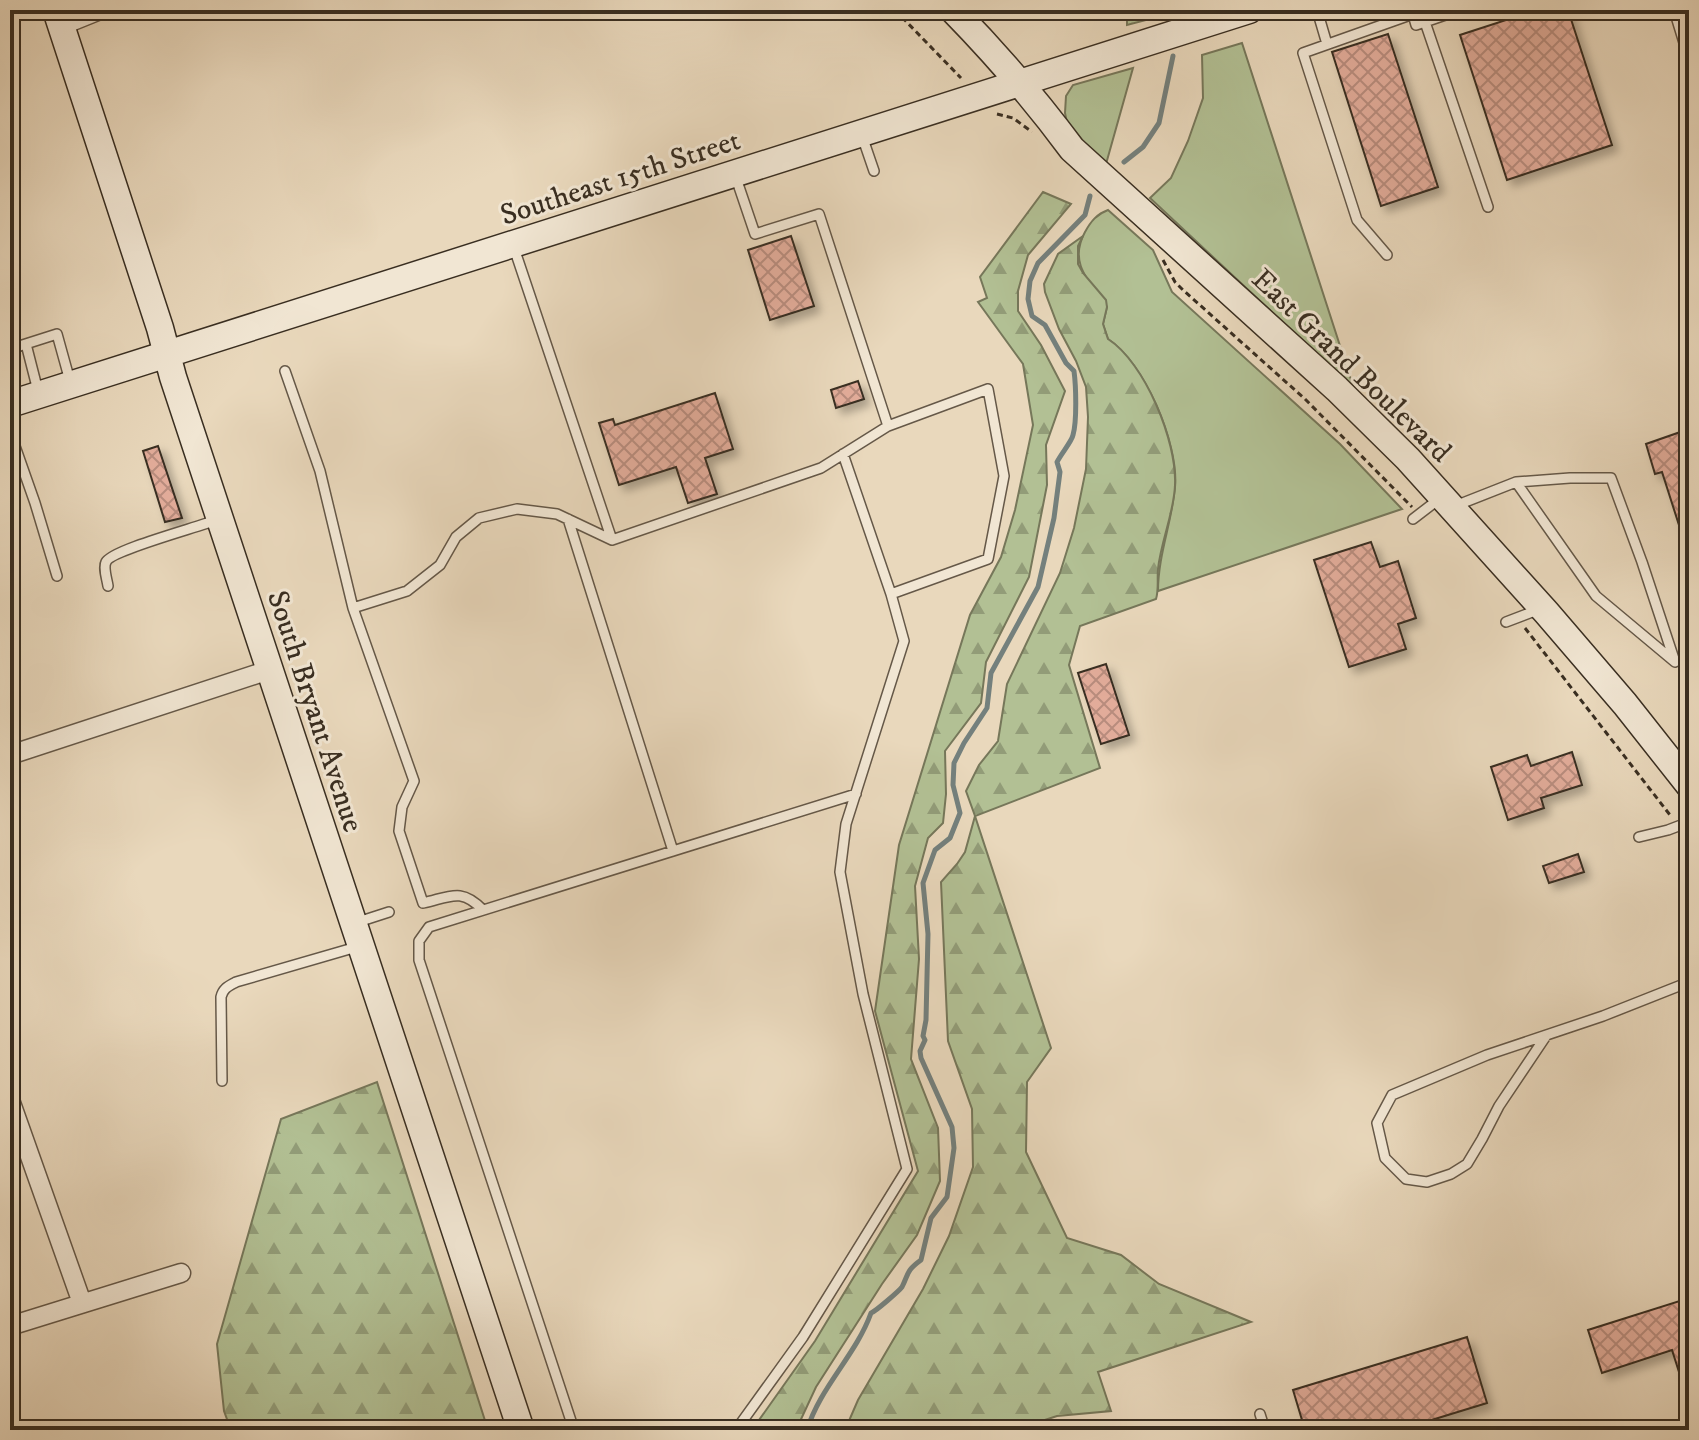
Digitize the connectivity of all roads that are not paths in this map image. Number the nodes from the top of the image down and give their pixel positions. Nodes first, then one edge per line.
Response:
1 (112, 10) edge
2 (953, 10) edge
3 (1249, 10) edge
4 (1317, 10) edge
5 (1460, 10) edge
6 (1674, 10) edge
7 (1412, 12) edge
8 (59, 20) edge
9 (1425, 22) junction
10 (1327, 44) junction
11 (1689, 59) edge
12 (1021, 83) junction
13 (862, 134) junction
14 (874, 171) dead end
15 (735, 175) junction
16 (1488, 207) dead end
17 (513, 245) junction
18 (1387, 255) dead end
19 (26, 344) junction
20 (10, 349) edge
21 (166, 353) junction
22 (285, 371) dead end
23 (71, 384) junction
24 (39, 395) junction
25 (10, 404) edge
26 (888, 426) junction
27 (10, 432) edge
28 (843, 454) junction
29 (1516, 482) junction
30 (1447, 502) junction
31 (219, 519) junction
32 (568, 519) junction
33 (1413, 519) dead end
34 (612, 540) junction
35 (57, 576) dead end
36 (108, 586) dead end
37 (891, 594) junction
38 (353, 608) junction
39 (1542, 608) junction
40 (1506, 622) dead end
41 (269, 670) junction
42 (10, 755) edge
43 (1689, 785) edge
44 (856, 794) junction
45 (1689, 822) edge
46 (1639, 837) dead end
47 (673, 851) junction
48 (483, 910) junction
49 (389, 912) dead end
50 (357, 934) junction
51 (1689, 982) edge
52 (1546, 1036) junction
53 (222, 1081) dead end
54 (10, 1100) edge
55 (181, 1273) dead end
56 (82, 1303) junction
57 (10, 1326) edge
58 (1260, 1414) dead end
59 (521, 1430) edge
60 (574, 1430) edge
61 (736, 1430) edge
62 (1265, 1430) edge

1 - 8 lane
2 - 12 street, East Grand Boulevard
3 - 12 street, Southeast 15th Street
4 - 10 lane
5 - 9 lane
6 - 11 lane
7 - 9 lane
7 - 10 lane
8 - 21 street, South Bryant Avenue
9 - 16 lane
10 - 18 lane
12 - 13 street, Southeast 15th Street
12 - 30 street, East Grand Boulevard
13 - 14 lane
13 - 15 street, Southeast 15th Street
15 - 17 street, Southeast 15th Street
15 - 26 lane
17 - 21 street, Southeast 15th Street
17 - 34 lane
19 - 20 lane
19 - 23 lane
19 - 24 lane
21 - 23 street, Southeast 15th Street
21 - 31 street, South Bryant Avenue
22 - 38 lane
23 - 24 street, Southeast 15th Street
24 - 25 street, Southeast 15th Street
26 - 28 lane
26 - 37 lane
27 - 35 lane
28 - 34 lane
28 - 37 lane
29 - 29 lane
29 - 30 lane
30 - 33 lane
30 - 39 street, East Grand Boulevard
31 - 36 lane
31 - 41 street, South Bryant Avenue
32 - 34 lane
32 - 38 lane
32 - 47 lane
37 - 44 lane
38 - 48 lane
39 - 40 lane
39 - 43 street, East Grand Boulevard
41 - 42 street
41 - 50 street, South Bryant Avenue
44 - 47 lane
44 - 61 lane
45 - 46 lane
47 - 48 lane
48 - 60 lane
49 - 50 lane
50 - 53 lane
50 - 59 street, South Bryant Avenue
51 - 52 lane
52 - 52 lane
54 - 56 street
55 - 56 street
56 - 57 street
58 - 62 lane

